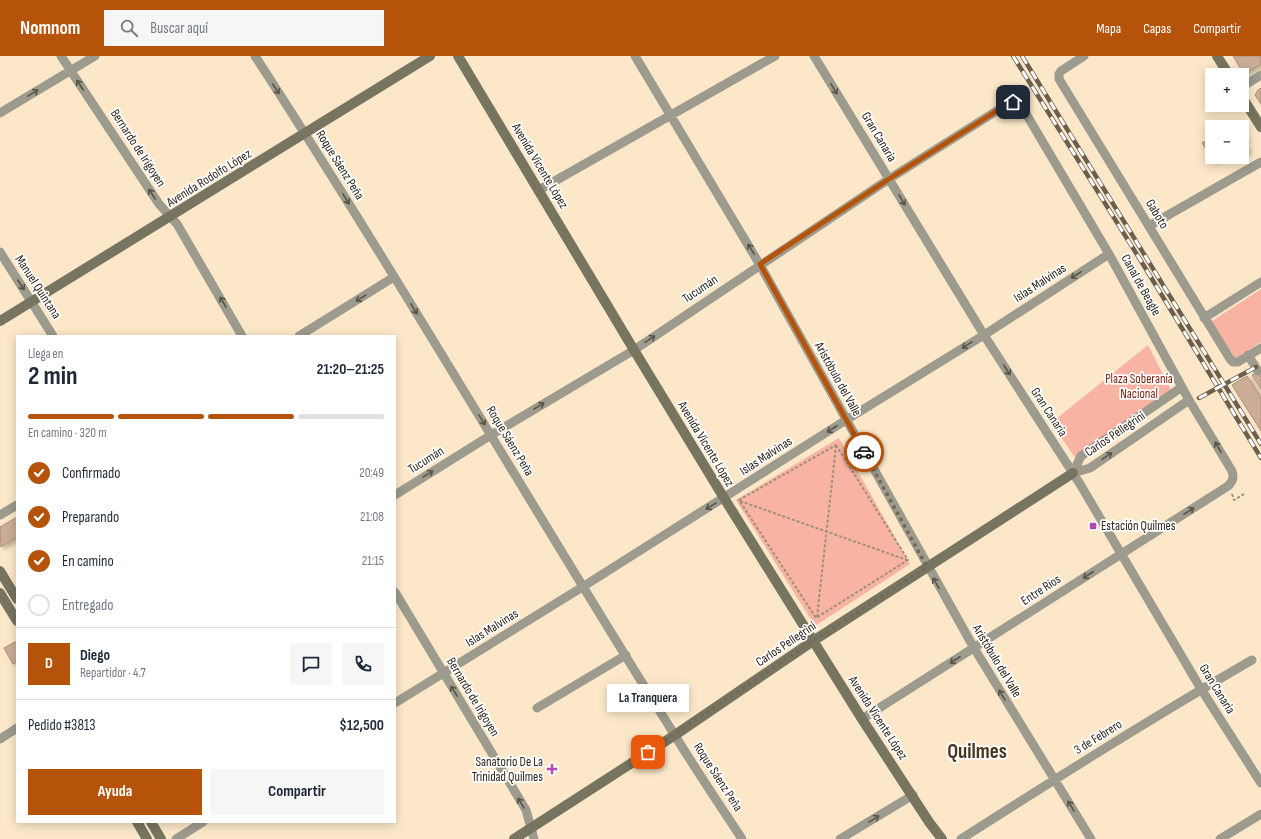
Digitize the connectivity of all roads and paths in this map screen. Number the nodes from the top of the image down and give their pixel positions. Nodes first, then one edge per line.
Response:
1 (61, 56) edge
2 (95, 56) edge
3 (255, 56) edge
4 (430, 56) edge
5 (458, 56) edge
6 (635, 56) edge
7 (775, 56) edge
8 (814, 56) edge
9 (1084, 56) edge
10 (1217, 56) edge
11 (1225, 68) edge
12 (71, 71) junction
13 (1261, 75) edge
14 (1249, 83) edge
15 (1017, 104) joint
16 (1249, 107) edge
17 (0, 114) edge
18 (671, 115) junction
19 (1261, 127) edge
20 (305, 133) junction
21 (1261, 162) edge
22 (889, 179) junction
23 (539, 190) junction
24 (171, 216) junction
25 (1150, 226) junction
26 (0, 252) edge
27 (1109, 254) junction
28 (760, 264) junction
29 (394, 277) junction
30 (1261, 282) edge
31 (32, 302) junction
32 (1204, 318) junction
33 (0, 321) edge
34 (52, 335) edge
35 (241, 335) edge
36 (301, 335) edge
37 (984, 335) junction
38 (1261, 348) edge
39 (634, 350) junction
40 (1248, 355) junction
41 (1258, 371) dead end
42 (1182, 387) junction
43 (1189, 400) junction
44 (846, 420) junction
45 (491, 434) junction
46 (836, 445) junction
47 (1073, 473) junction
48 (1232, 482) joint
49 (396, 494) edge
50 (1244, 494) dead end
51 (724, 498) junction
52 (739, 500) junction
53 (1234, 500) dead end
54 (16, 505) edge
55 (0, 515) edge
56 (827, 531) junction
57 (1121, 554) junction
58 (908, 560) junction
59 (927, 567) junction
60 (0, 571) edge
61 (584, 586) junction
62 (0, 593) edge
63 (396, 594) edge
64 (16, 597) edge
65 (817, 617) junction
66 (16, 619) edge
67 (813, 641) junction
68 (974, 648) junction
69 (626, 655) junction
70 (1252, 660) dead end
71 (444, 674) junction
72 (1201, 689) junction
73 (396, 702) edge
74 (537, 708) dead end
75 (862, 719) junction
76 (16, 729) edge
77 (675, 735) junction
78 (0, 738) edge
79 (1054, 779) junction
80 (1261, 783) edge
81 (913, 795) junction
82 (1261, 814) edge
83 (138, 823) edge
84 (152, 823) edge
85 (201, 823) edge
86 (531, 828) junction
87 (147, 839) edge
88 (161, 839) edge
89 (176, 839) edge
90 (514, 839) edge
91 (534, 839) edge
92 (742, 839) edge
93 (840, 839) edge
94 (942, 839) edge
95 (961, 839) edge
96 (1091, 839) edge
97 (1220, 839) edge

1 - 12 street, Bernardo de Irigoyen
2 - 12 street
3 -> 20 street, Roque Sáenz Peña
4 - 20 main road, Avenida Rodolfo López
5 - 23 main road, Avenida Vicente López
6 - 18 street, Aristóbulo del Valle
7 - 18 street
8 -> 22 street, Gran Canaria
9 - 25 street, Gaboto
10 - 11 main road
17 -> 12 street
24 -> 12 street, Bernardo de Irigoyen
13 - 14 street
15 - 22 street, Tucumán
15 - 27 street, Canal de Beagle
16 - 19 main road
18 - 23 street
28 -> 18 street, Aristóbulo del Valle
20 - 24 main road, Avenida Rodolfo López
20 -> 29 street, Roque Sáenz Peña
21 - 25 street
22 - 28 street, Tucumán
22 -> 37 street, Gran Canaria
23 - 39 main road, Avenida Vicente López
24 - 31 main road, Avenida Rodolfo López
35 -> 24 street, Bernardo de Irigoyen
25 - 32 street, Gaboto
26 -> 31 street, Manuel Quintana
27 -> 37 street, Islas Malvinas
27 - 42 street, Canal de Beagle
39 -> 28 street, Tucumán
28 - 44 street, Aristóbulo del Valle
29 -> 36 street
29 -> 45 street, Roque Sáenz Peña
30 - 32 street
31 - 33 main road, Avenida Rodolfo López
31 - 34 street, Manuel Quintana
32 - 40 street, Gaboto
37 -> 44 street, Islas Malvinas
37 -> 47 street, Gran Canaria
38 - 40 street
45 -> 39 street, Tucumán
39 - 51 main road, Avenida Vicente López
40 - 41 street
42 - 43 street, Canal de Beagle
42 - 47 street, Carlos Pellegrini
47 -> 43 street, Carlos Pellegrini
48 -> 43 street, Canal de Beagle
44 -> 51 street, Islas Malvinas
44 - 59 street, Aristóbulo del Valle
49 -> 45 street, Tucumán
45 - 61 street, Roque Sáenz Peña
46 - 52 path
46 - 56 path
46 - 58 path
47 - 57 street, Gran Canaria
47 - 59 main road, Carlos Pellegrini
57 -> 48 street, Entre Ríos
50 - 53 path
51 -> 61 street, Islas Malvinas
51 - 67 main road, Avenida Vicente López
52 - 56 path
52 - 65 path
54 - 55 street
56 - 58 path
56 - 65 path
57 -> 68 street, Entre Ríos
57 - 72 street, Gran Canaria
58 - 65 path
59 - 67 main road, Carlos Pellegrini
68 -> 59 street, Aristóbulo del Valle
60 - 64 main road
61 - 69 street, Roque Sáenz Peña
61 - 71 street, Islas Malvinas
62 - 66 main road
63 - 71 street, Bernardo de Irigoyen
67 - 75 main road, Avenida Vicente López
67 - 77 main road, Carlos Pellegrini
68 -> 75 street, Entre Ríos
79 -> 68 street, Aristóbulo del Valle
69 - 74 street
69 - 77 street, Roque Sáenz Peña
70 - 72 street, 3 de Febrero
71 - 73 street, Islas Malvinas
86 -> 71 street, Bernardo de Irigoyen
72 - 79 street, 3 de Febrero
72 - 80 street, Gran Canaria
75 - 81 main road, Avenida Vicente López
76 - 78 street
77 - 86 main road, Carlos Pellegrini
77 - 92 street, Roque Sáenz Peña
79 - 95 street, 3 de Febrero
96 -> 79 street, Aristóbulo del Valle
93 -> 81 street
81 - 94 main road, Avenida Vicente López
82 - 97 street
83 - 87 main road
84 - 88 main road
85 - 89 street
86 - 90 main road, Carlos Pellegrini
86 - 91 street, Bernardo de Irigoyen

